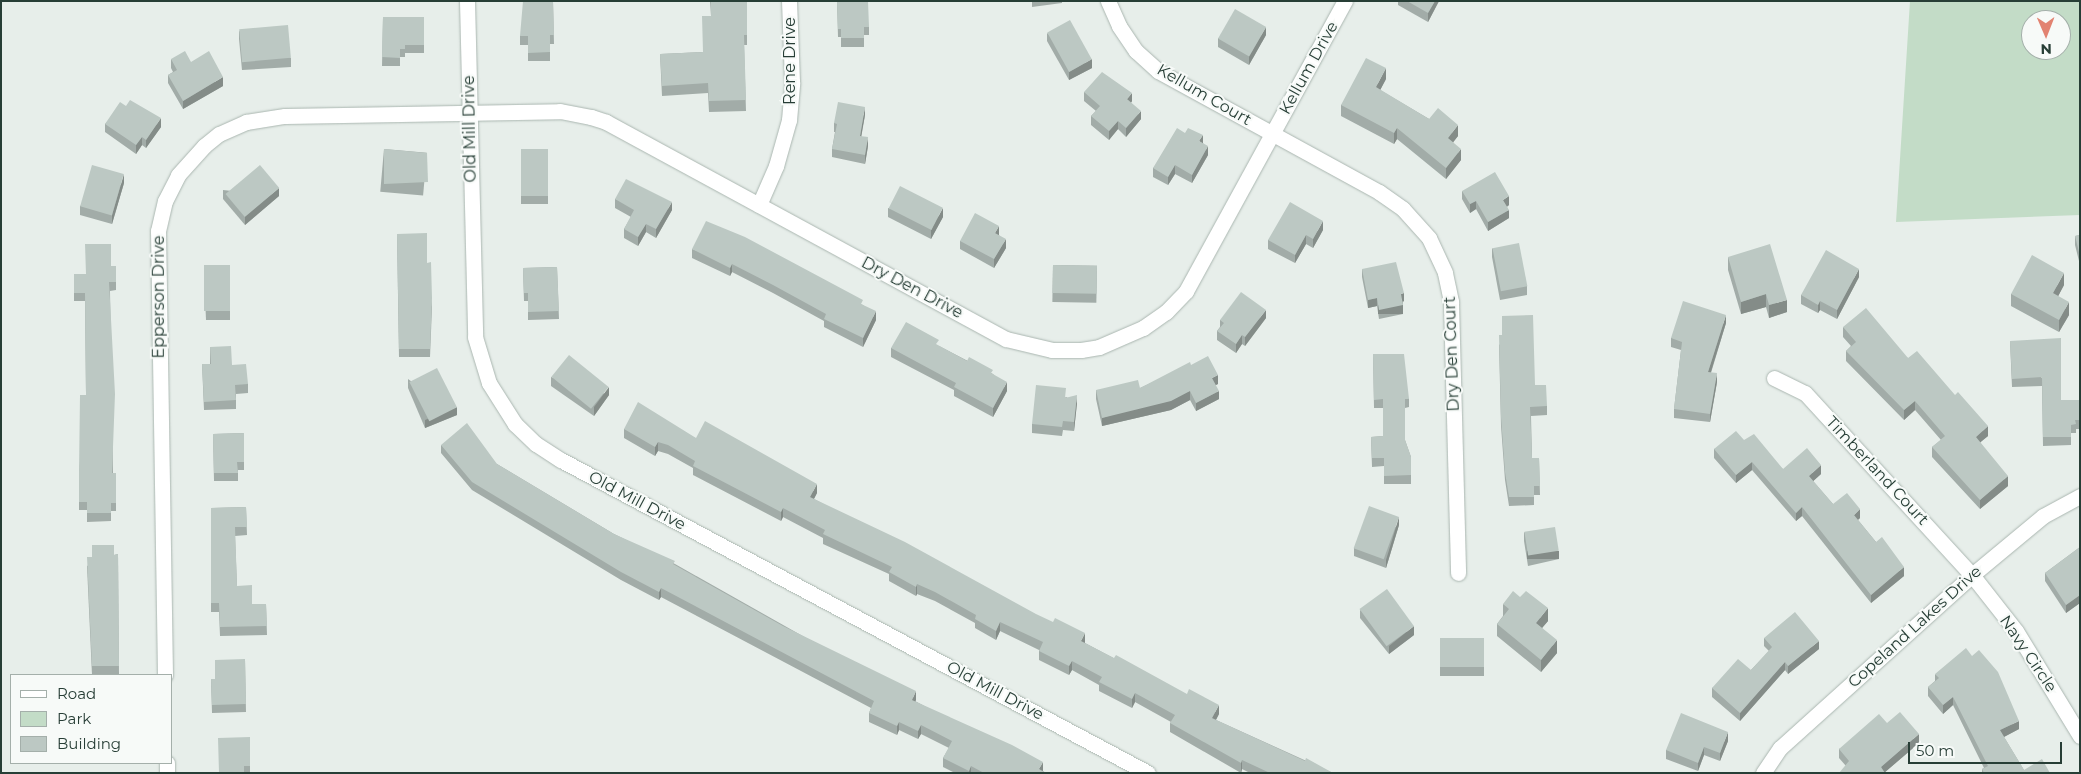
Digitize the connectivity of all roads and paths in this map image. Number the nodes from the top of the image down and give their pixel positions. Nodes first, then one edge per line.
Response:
1 (467, 1) edge
2 (789, 1) edge
3 (1108, 1) edge
4 (1346, 1) edge
5 (469, 114) junction
6 (1272, 134) junction
7 (759, 205) junction
8 (1774, 378) dead end
9 (2080, 496) edge
10 (1458, 573) dead end
11 (1972, 575) junction
12 (165, 674) edge
13 (2080, 736) edge
14 (1148, 773) edge
15 (1763, 773) edge

1 - 5 street, Old Mill Drive
2 - 7 street, Rene Drive
3 - 6 street, Kellum Court
4 - 6 street, Kellum Drive
5 - 7 street, Dry Den Drive
5 - 12 street, Epperson Drive
5 - 14 street, Old Mill Drive
6 - 7 street, Dry Den Drive
6 - 10 street, Dry Den Court
8 - 11 street, Timberland Court
9 - 11 street, Copeland Lakes Drive
11 - 13 street, Navy Circle
11 - 15 street, Copeland Lakes Drive

